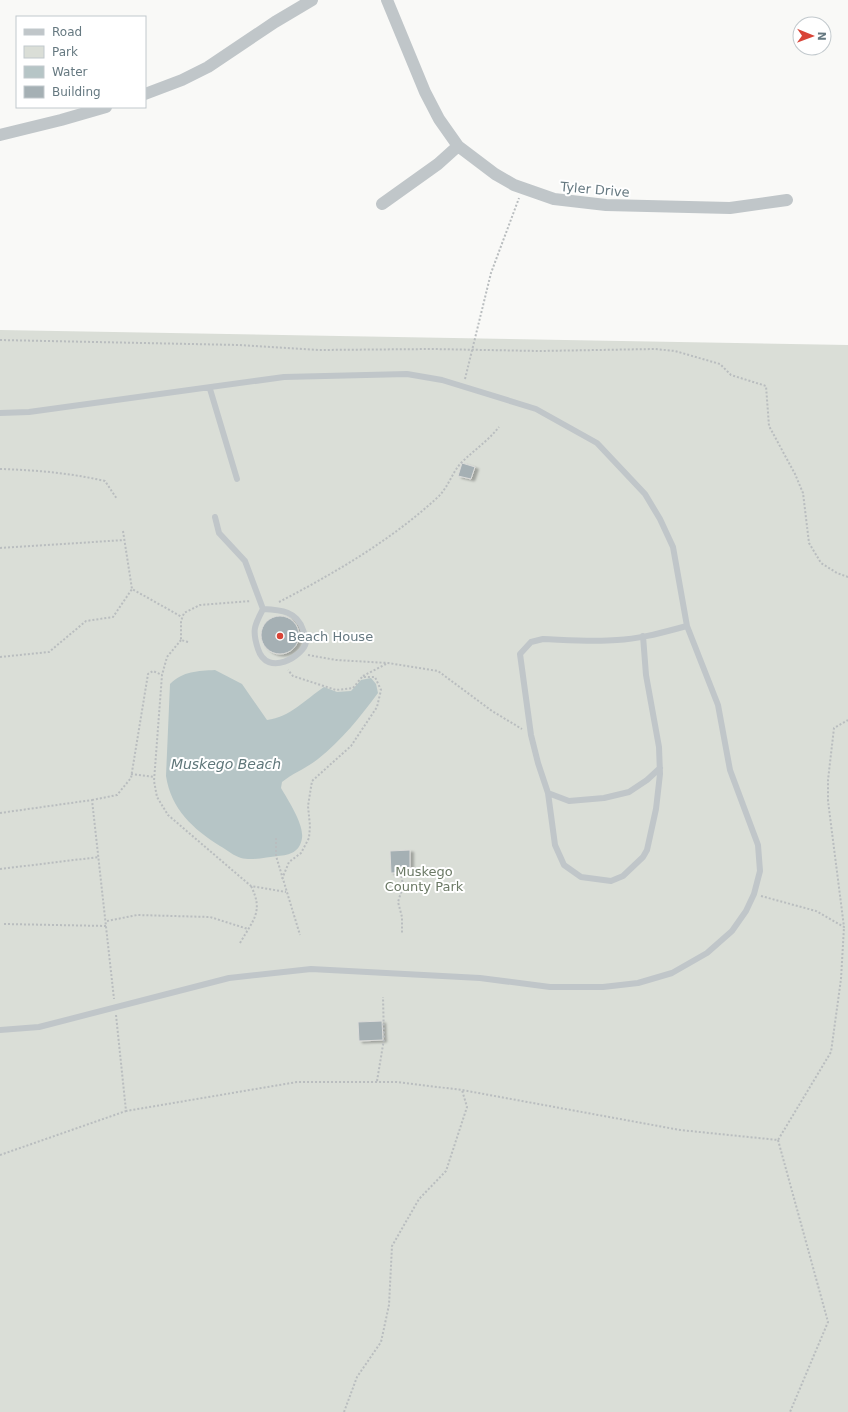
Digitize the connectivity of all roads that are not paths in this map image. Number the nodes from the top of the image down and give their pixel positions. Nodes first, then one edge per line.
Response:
1 (312, 0) edge
2 (386, 0) edge
3 (146, 94) edge
4 (103, 108) edge
5 (0, 135) edge
6 (458, 146) junction
7 (787, 200) dead end
8 (382, 204) dead end
9 (210, 389) junction
10 (0, 413) edge
11 (236, 478) dead end
12 (215, 517) dead end
13 (263, 609) junction
14 (687, 626) junction
15 (643, 636) junction
16 (660, 768) junction
17 (548, 793) junction
18 (0, 1030) edge

1 - 3 street
2 - 6 street, Tyler Drive
4 - 5 street
6 - 7 street, Tyler Drive
6 - 8 street
9 - 10 lane
9 - 11 lane
9 - 14 lane
12 - 13 lane
13 - 13 lane
14 - 15 lane
14 - 18 lane
15 - 16 lane
15 - 17 lane
16 - 17 lane
16 - 17 lane

